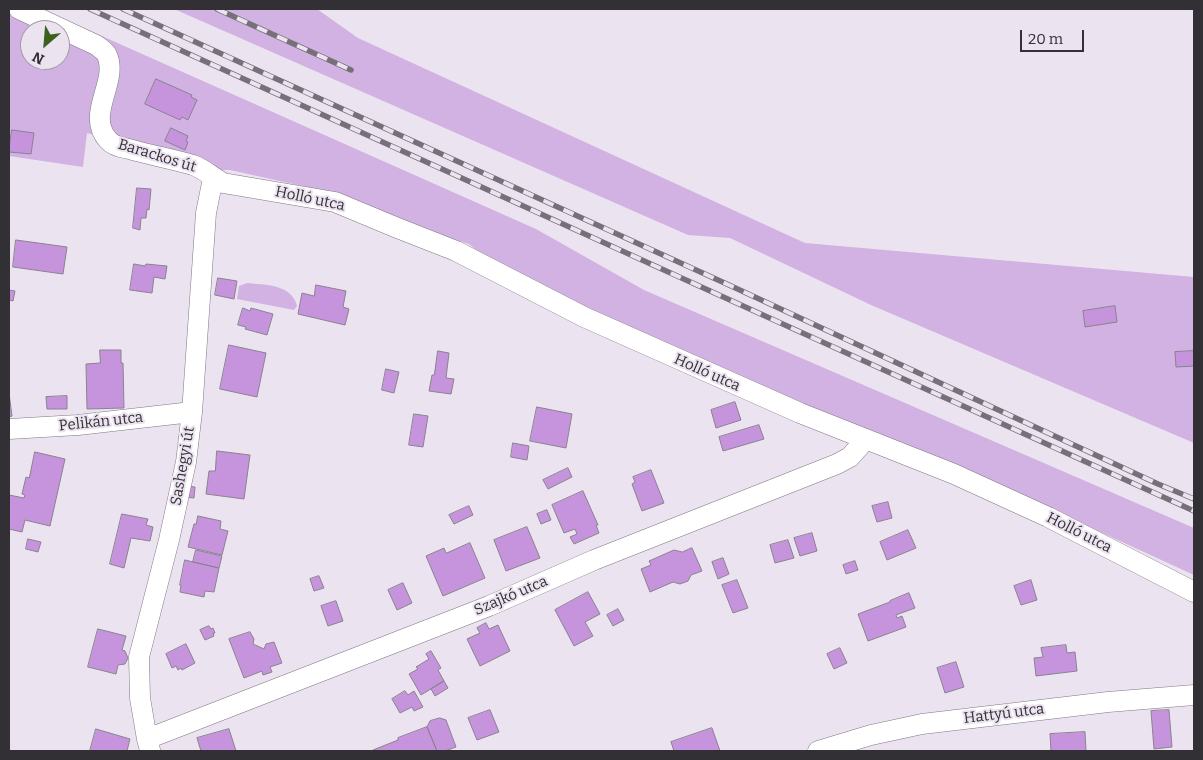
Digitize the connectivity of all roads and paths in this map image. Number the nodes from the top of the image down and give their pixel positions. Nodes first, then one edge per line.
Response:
1 (18, 9) edge
2 (213, 178) junction
3 (192, 412) junction
4 (9, 429) edge
5 (866, 439) junction
6 (1194, 592) edge
7 (1194, 695) edge
8 (149, 745) edge
9 (818, 751) edge

1 - 2 street, Barackos út
2 - 3 street, Sashegyi út
2 - 5 street, Holló utca
3 - 4 street, Pelikán utca
3 - 8 street, Sashegyi út
5 - 6 street, Holló utca
5 - 8 street, Szajkó utca
7 - 9 street, Hattyú utca

